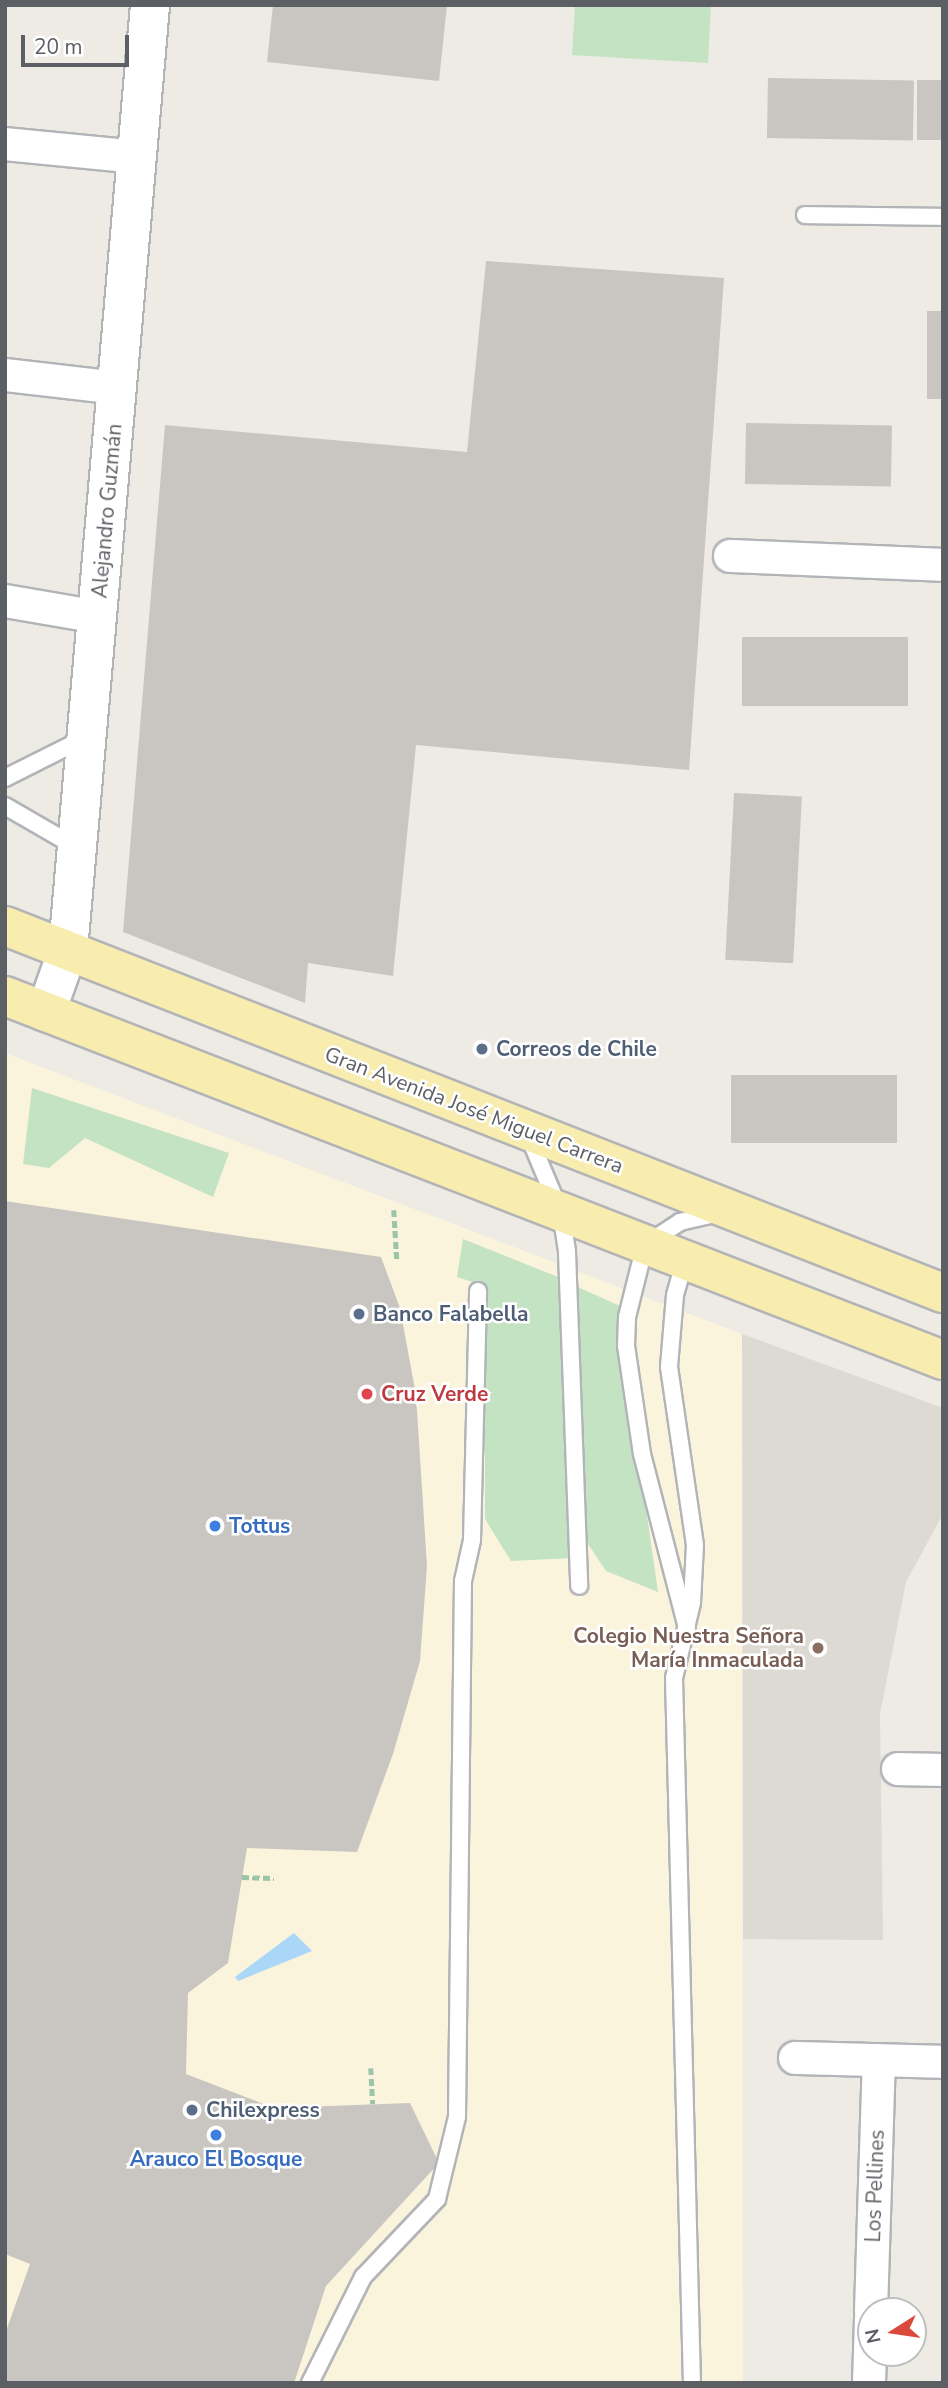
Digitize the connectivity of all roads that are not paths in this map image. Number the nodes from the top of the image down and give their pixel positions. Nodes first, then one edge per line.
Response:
1 (150, 5) edge
2 (5, 144) edge
3 (137, 157) junction
4 (805, 215) dead end
5 (943, 217) edge
6 (5, 375) edge
7 (118, 388) junction
8 (730, 556) dead end
9 (943, 565) edge
10 (5, 601) edge
11 (99, 617) junction
12 (88, 737) junction
13 (5, 778) edge
14 (5, 806) edge
15 (77, 848) junction
16 (5, 926) edge
17 (68, 950) junction
18 (5, 996) edge
19 (46, 1012) junction
20 (527, 1132) junction
21 (730, 1210) junction
22 (561, 1213) junction
23 (645, 1245) junction
24 (685, 1260) junction
25 (478, 1291) dead end
26 (943, 1293) edge
27 (943, 1360) edge
28 (579, 1586) dead end
29 (688, 1630) junction
30 (898, 1769) dead end
31 (943, 1770) edge
32 (795, 2058) dead end
33 (879, 2060) junction
34 (943, 2062) edge
35 (871, 2297) edge
36 (310, 2383) edge
37 (692, 2383) edge

1 - 3 street, Alejandro Guzmán
2 - 3 street
3 - 7 street, Alejandro Guzmán
4 - 5 lane
6 - 7 street
7 - 11 street, Alejandro Guzmán
8 - 9 street
10 - 11 street
11 - 12 street, Alejandro Guzmán
12 - 13 lane
12 - 15 street, Alejandro Guzmán
14 - 15 lane
15 - 17 street, Alejandro Guzmán
16 - 17 main road, Gran Avenida José Miguel Carrera
17 - 19 street, Alejandro Guzmán
17 - 20 main road, Gran Avenida José Miguel Carrera
18 - 19 main road
19 - 22 main road
20 - 21 main road, Gran Avenida José Miguel Carrera
20 - 22 lane
21 - 23 lane
21 - 26 main road, Gran Avenida José Miguel Carrera
22 - 23 main road
22 - 28 lane
23 - 24 main road
23 - 29 lane
24 - 27 main road
24 - 29 lane
25 - 36 lane
29 - 37 lane
30 - 31 street
32 - 33 street
33 - 34 street
33 - 35 street, Los Pellines

